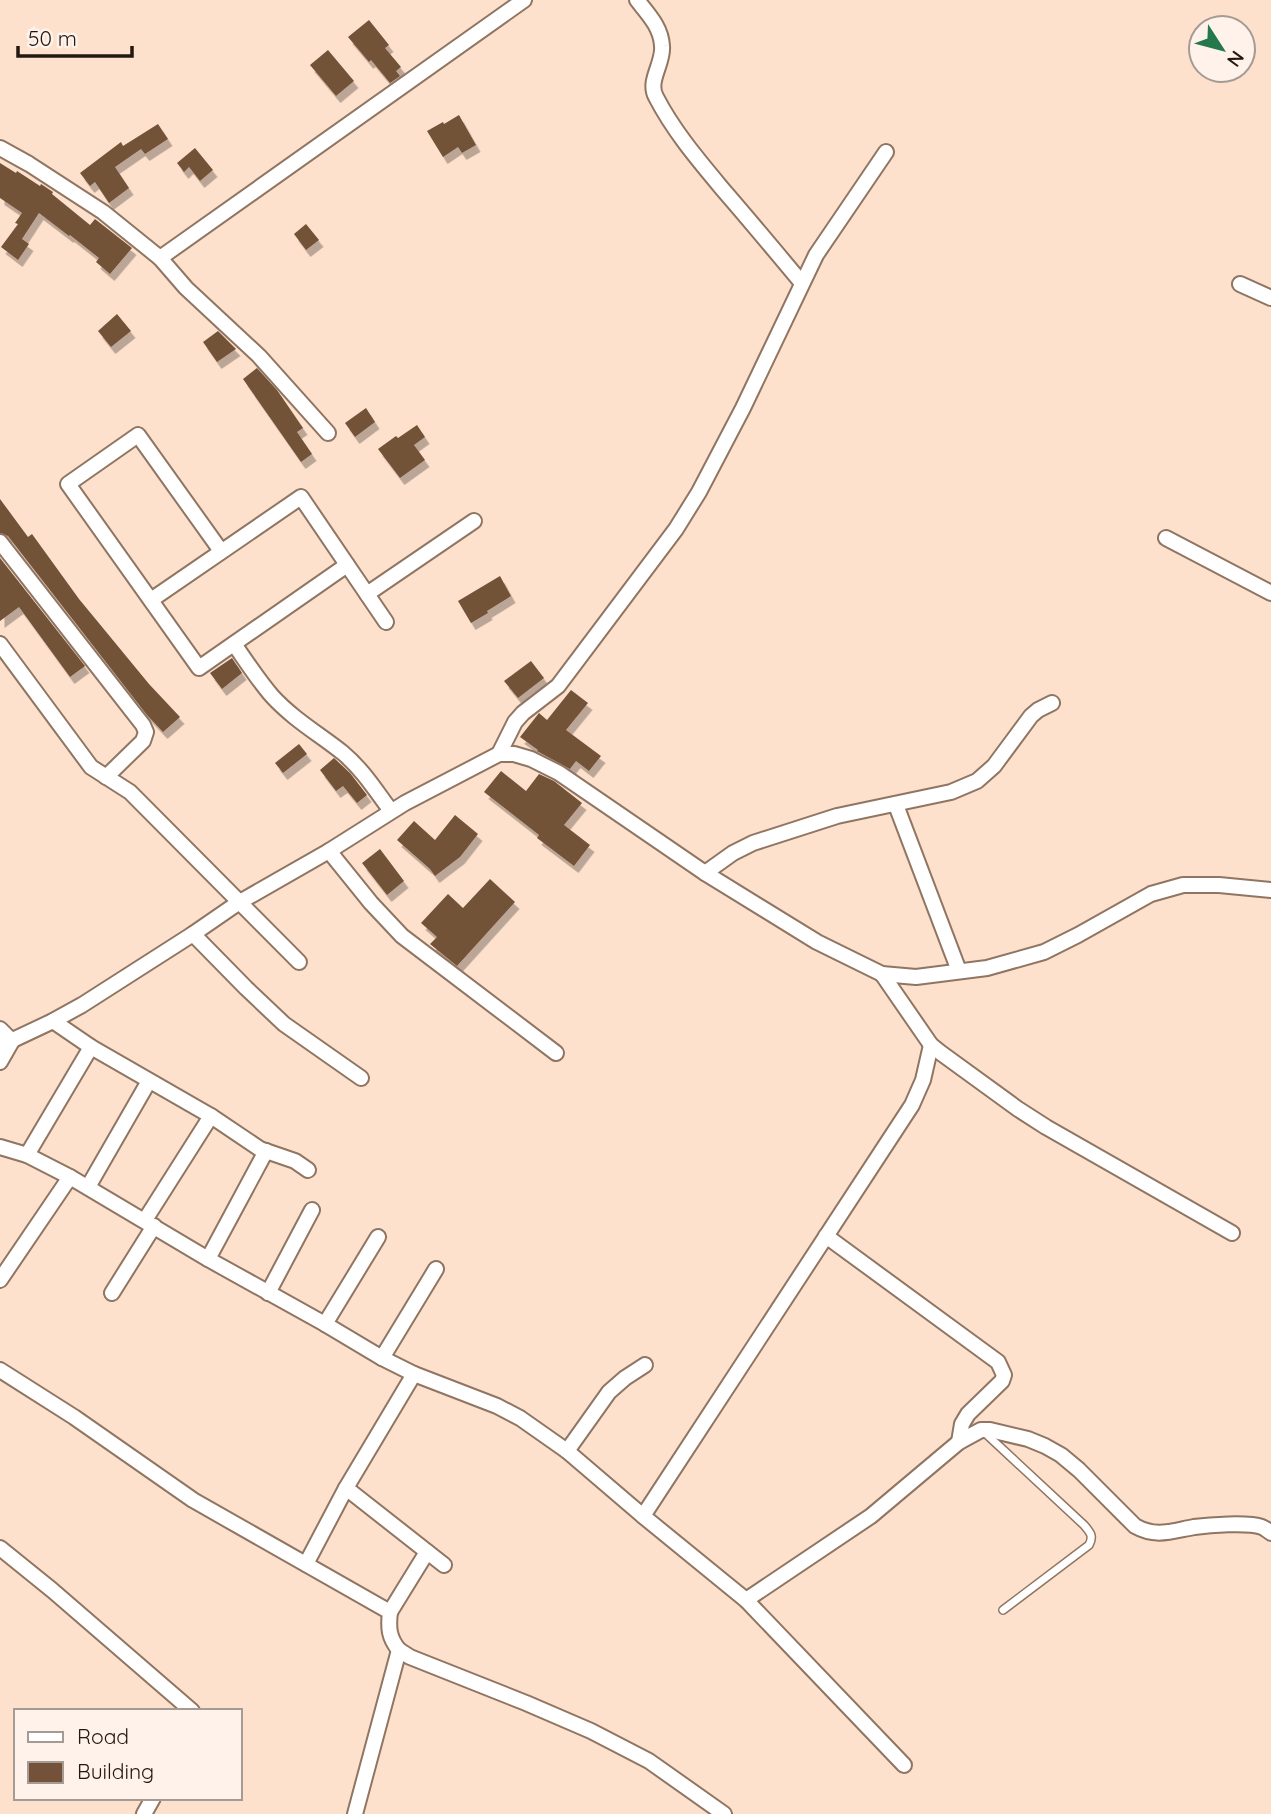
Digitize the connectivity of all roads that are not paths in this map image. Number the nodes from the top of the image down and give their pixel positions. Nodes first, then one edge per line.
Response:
1 (524, 0) edge
2 (637, 0) edge
3 (0, 148) edge
4 (886, 152) dead end
5 (160, 258) junction
6 (801, 282) junction
7 (1240, 284) dead end
8 (1271, 298) edge
9 (328, 433) dead end
10 (474, 521) dead end
11 (1166, 538) dead end
12 (0, 542) edge
13 (221, 551) junction
14 (347, 565) junction
15 (1271, 593) edge
16 (367, 594) junction
17 (151, 600) junction
18 (386, 622) dead end
19 (234, 644) junction
20 (0, 645) edge
21 (1052, 703) dead end
22 (499, 754) junction
23 (106, 777) junction
24 (896, 805) junction
25 (391, 811) junction
26 (329, 851) junction
27 (705, 873) junction
28 (1271, 890) edge
29 (238, 903) junction
30 (193, 934) junction
31 (299, 962) dead end
32 (959, 971) junction
33 (882, 974) junction
34 (53, 1021) junction
35 (0, 1029) edge
36 (6, 1044) edge
37 (931, 1045) junction
38 (91, 1047) junction
39 (556, 1053) dead end
40 (0, 1062) edge
41 (361, 1078) dead end
42 (149, 1082) junction
43 (211, 1116) junction
44 (0, 1147) edge
45 (266, 1152) junction
46 (27, 1155) junction
47 (309, 1170) dead end
48 (70, 1177) junction
49 (88, 1187) junction
50 (312, 1210) dead end
51 (150, 1223) junction
52 (1232, 1233) dead end
53 (826, 1236) junction
54 (378, 1237) dead end
55 (208, 1259) junction
56 (436, 1269) dead end
57 (0, 1280) edge
58 (112, 1293) dead end
59 (268, 1293) junction
60 (325, 1324) junction
61 (382, 1358) junction
62 (645, 1365) dead end
63 (0, 1370) edge
64 (414, 1374) junction
65 (981, 1430) junction
66 (959, 1442) junction
67 (567, 1451) junction
68 (346, 1488) junction
69 (643, 1516) junction
70 (1271, 1533) edge
71 (0, 1548) edge
72 (427, 1552) junction
73 (306, 1564) junction
74 (444, 1564) dead end
75 (746, 1600) junction
76 (1003, 1610) dead end
77 (390, 1612) junction
78 (400, 1650) junction
79 (190, 1709) edge
80 (904, 1765) dead end
81 (355, 1814) edge
82 (724, 1814) edge

1 - 5 street
2 - 6 street
3 - 5 street
4 - 6 street
5 - 9 street
6 - 22 street
7 - 8 street
10 - 16 street
11 - 15 street
12 - 23 street
13 - 14 street
13 - 17 street
13 - 17 street
14 - 16 street
14 - 19 street
16 - 18 street
17 - 19 street
19 - 25 street
20 - 23 street
21 - 24 street
22 - 25 street
22 - 27 street
23 - 29 street
24 - 27 street
24 - 32 street
25 - 26 street
26 - 29 street
26 - 39 street
27 - 33 street
28 - 32 street
29 - 30 street
29 - 31 street
30 - 34 street
30 - 41 street
32 - 33 street
33 - 37 street
34 - 36 street
34 - 38 street
35 - 36 street
36 - 40 street
37 - 52 street
37 - 53 street
38 - 42 street
38 - 46 street
42 - 43 street
42 - 49 street
43 - 45 street
43 - 51 street
44 - 46 street
45 - 47 street
45 - 55 street
46 - 48 street
48 - 49 street
48 - 57 street
49 - 51 street
50 - 59 street
51 - 55 street
51 - 58 street
53 - 66 street
53 - 69 street
54 - 60 street
55 - 59 street
56 - 61 street
59 - 60 street
60 - 61 street
61 - 64 street
62 - 67 street
63 - 73 street
64 - 67 street
64 - 68 street
65 - 66 street
65 - 70 street
65 - 76 lane
66 - 75 street
67 - 69 street
68 - 72 street
68 - 73 street
69 - 75 street
71 - 79 street
72 - 74 street
72 - 77 street
73 - 77 street
75 - 80 street
77 - 78 street
78 - 81 street
78 - 82 street

